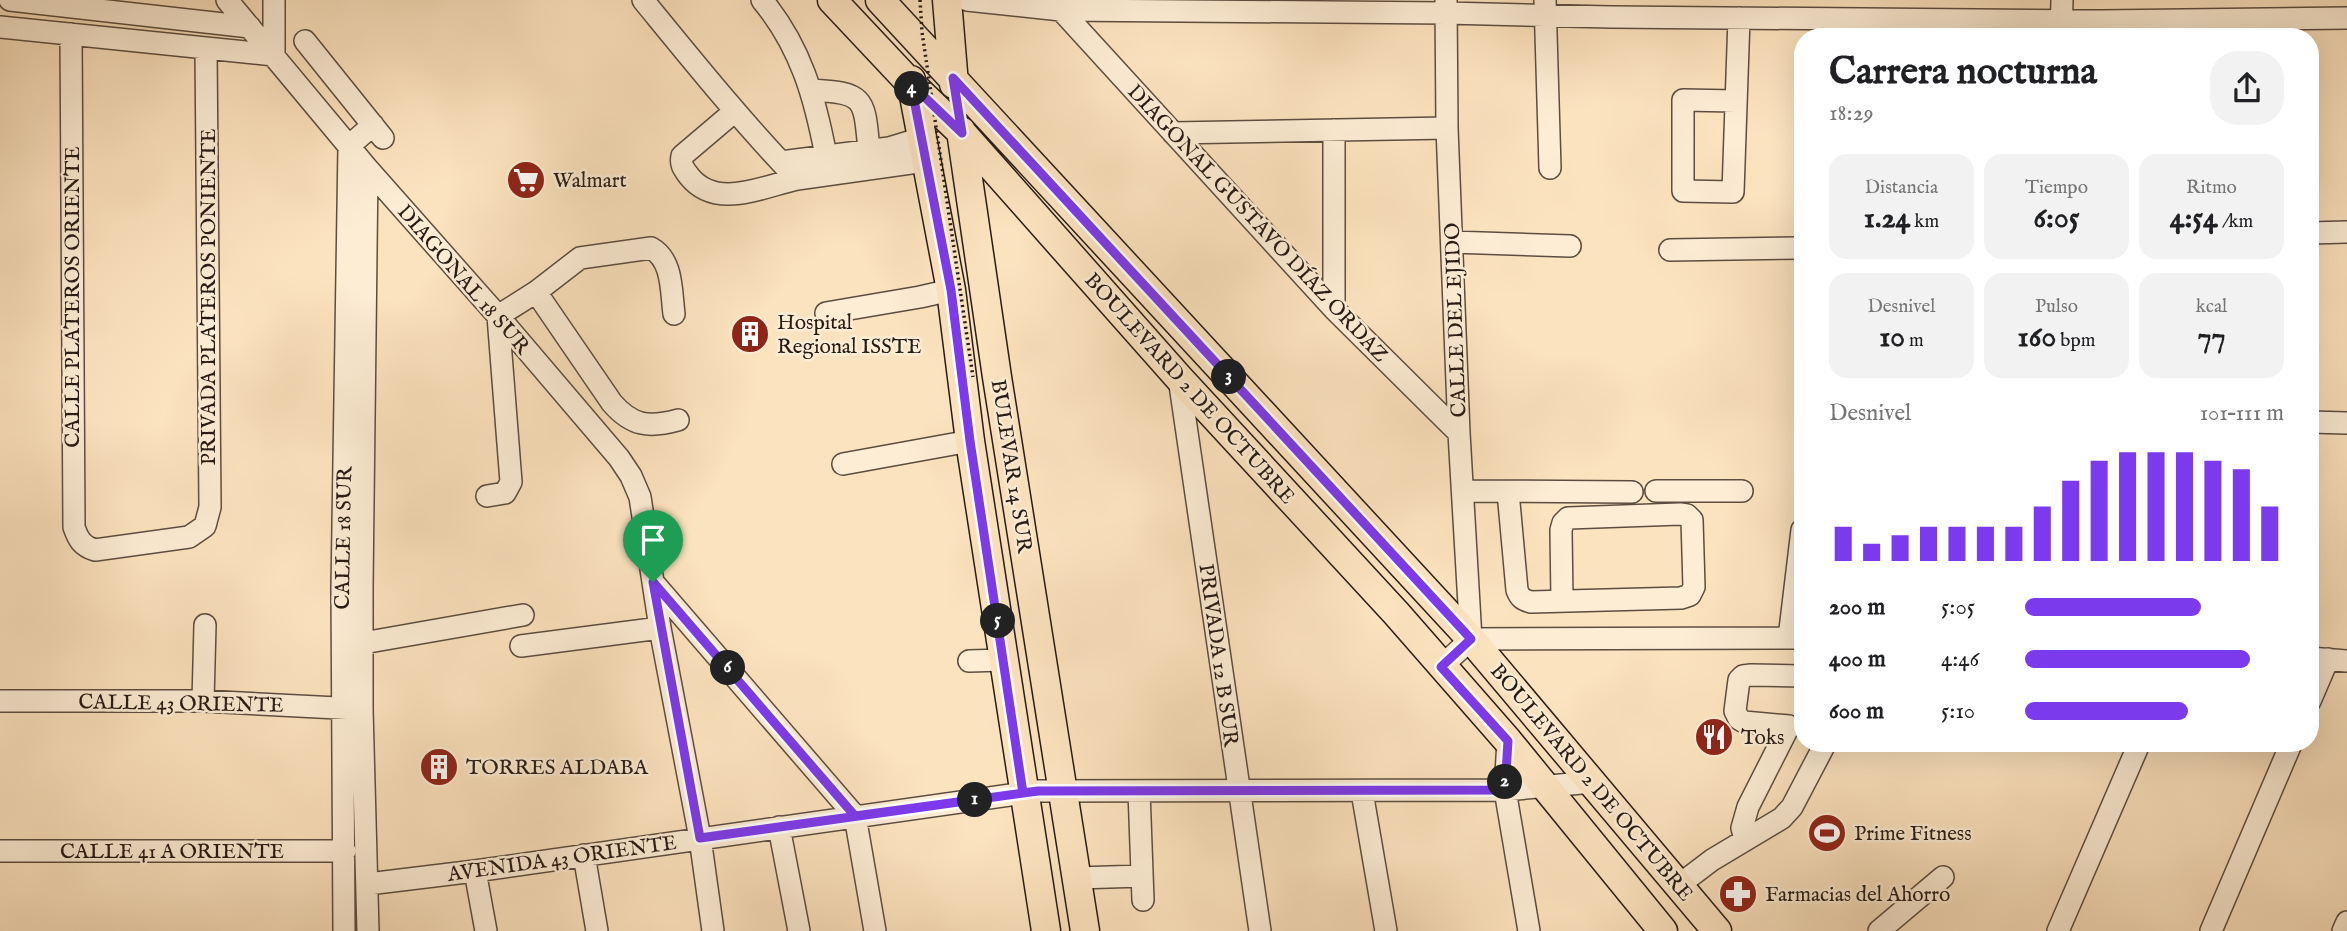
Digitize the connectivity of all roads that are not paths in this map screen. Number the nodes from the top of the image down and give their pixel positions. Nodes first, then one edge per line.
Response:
1 (10, 0) edge
2 (227, 0) edge
3 (249, 0) edge
4 (643, 0) edge
5 (762, 0) edge
6 (832, 0) edge
7 (880, 0) edge
8 (947, 0) edge
9 (967, 0) edge
10 (279, 5) edge
11 (1447, 7) edge
12 (1545, 8) edge
13 (1611, 9) edge
14 (1061, 10) junction
15 (903, 13) edge
16 (1740, 18) junction
17 (2347, 18) edge
18 (2061, 19) edge
19 (0, 27) edge
20 (250, 27) junction
21 (1850, 28) edge
22 (71, 34) junction
23 (304, 41) dead end
24 (206, 49) junction
25 (274, 55) junction
26 (953, 78) junction
27 (911, 84) junction
28 (811, 90) junction
29 (1736, 101) junction
30 (735, 111) junction
31 (1447, 128) junction
32 (1335, 130) junction
33 (962, 133) junction
34 (1173, 133) junction
35 (349, 146) junction
36 (923, 149) junction
37 (869, 150) junction
38 (827, 156) junction
39 (781, 162) junction
40 (367, 168) junction
41 (1550, 168) dead end
42 (797, 178) junction
43 (2347, 232) edge
44 (2319, 233) edge
45 (1452, 242) junction
46 (1570, 246) dead end
47 (1794, 248) edge
48 (1670, 250) dead end
49 (951, 290) junction
50 (536, 292) junction
51 (1334, 309) junction
52 (826, 313) dead end
53 (674, 314) dead end
54 (498, 316) junction
55 (1180, 378) junction
56 (678, 420) dead end
57 (2319, 422) edge
58 (2347, 423) edge
59 (1459, 433) junction
60 (970, 441) junction
61 (843, 464) dead end
62 (1463, 491) junction
63 (1656, 491) dead end
64 (1742, 491) dead end
65 (1508, 492) junction
66 (1632, 492) dead end
67 (487, 496) dead end
68 (189, 537) joint
69 (653, 582) junction
70 (352, 587) junction
71 (1562, 601) junction
72 (523, 615) dead end
73 (205, 625) dead end
74 (660, 628) junction
75 (1794, 638) edge
76 (1471, 639) junction
77 (363, 643) junction
78 (521, 646) dead end
79 (2328, 659) edge
80 (1004, 660) junction
81 (969, 661) dead end
82 (1441, 667) junction
83 (1794, 676) edge
84 (2319, 680) edge
85 (0, 701) edge
86 (204, 701) junction
87 (353, 708) junction
88 (1794, 726) edge
89 (1794, 729) edge
90 (1508, 741) junction
91 (1821, 752) edge
92 (2136, 752) edge
93 (2288, 752) edge
94 (1593, 782) junction
95 (1546, 787) junction
96 (1505, 790) junction
97 (1063, 791) junction
98 (1139, 791) junction
99 (1238, 792) junction
100 (1362, 792) junction
101 (1023, 793) junction
102 (855, 816) junction
103 (779, 827) junction
104 (700, 838) junction
105 (1745, 839) junction
106 (0, 851) edge
107 (345, 851) junction
108 (584, 855) junction
109 (475, 871) junction
110 (1142, 876) junction
111 (1077, 877) junction
112 (1943, 877) dead end
113 (368, 884) junction
114 (1679, 886) junction
115 (1143, 900) dead end
116 (344, 931) edge
117 (368, 931) edge
118 (486, 931) edge
119 (597, 931) edge
120 (713, 931) edge
121 (799, 931) edge
122 (875, 931) edge
123 (1046, 931) edge
124 (1085, 931) edge
125 (1260, 931) edge
126 (1386, 931) edge
127 (1529, 931) edge
128 (1663, 931) edge
129 (1717, 931) edge
130 (1880, 931) edge
131 (2058, 931) edge
132 (2211, 931) edge

1 - 20 street
2 - 20 street, DIAGONAL 18 SUR
3 - 20 street
4 - 30 street
5 - 28 street
6 - 27 main road, BOULEVARD 2 DE OCTUBRE
7 - 15 main road, BOULEVARD 2 DE OCTUBRE
8 - 26 main road, BULEVAR 14 SUR
9 - 14 street
10 - 25 street
11 - 12 street
11 - 14 street
11 - 31 street, CALLE DEL EJIDO
12 - 13 street
12 - 41 street
13 - 16 street
14 - 34 street, DIAGONAL GUSTAVO DÍAZ ORDAZ
15 - 26 main road, BOULEVARD 2 DE OCTUBRE
15 - 27 main road, BULEVAR 14 SUR
16 - 21 street
16 - 29 street
17 - 18 street
18 - 21 street
19 - 22 street
20 - 25 street, DIAGONAL 18 SUR
22 - 24 street
22 - 68 street, CALLE PLATEROS ORIENTE
23 - 35 street
24 - 25 street
24 - 68 street, PRIVADA PLATEROS PONIENTE
25 - 35 street, DIAGONAL 18 SUR
26 - 33 main road, BULEVAR 14 SUR
26 - 76 main road, BOULEVARD 2 DE OCTUBRE
27 - 33 main road, BOULEVARD 2 DE OCTUBRE
27 - 36 main road, BULEVAR 14 SUR
28 - 37 street
28 - 38 street
29 - 29 street
30 - 39 street
30 - 42 street
31 - 32 street
31 - 45 street, CALLE DEL EJIDO
32 - 34 street
32 - 51 street
33 - 55 main road, BOULEVARD 2 DE OCTUBRE
33 - 97 main road, BULEVAR 14 SUR
34 - 51 street, DIAGONAL GUSTAVO DÍAZ ORDAZ
35 - 40 street, DIAGONAL 18 SUR
35 - 70 street, CALLE 18 SUR
36 - 37 street
36 - 42 street
36 - 49 main road, BULEVAR 14 SUR
37 - 38 street
38 - 39 street
39 - 42 street
40 - 54 street, DIAGONAL 18 SUR
40 - 70 street, CALLE 18 SUR
43 - 44 street
45 - 46 street
45 - 59 street, CALLE DEL EJIDO
47 - 48 street
49 - 52 street
49 - 60 main road, BULEVAR 14 SUR
50 - 53 street
50 - 54 street
50 - 56 street
51 - 59 street, DIAGONAL GUSTAVO DÍAZ ORDAZ
54 - 67 street
54 - 69 street, DIAGONAL 18 SUR
55 - 82 main road, BOULEVARD 2 DE OCTUBRE
55 - 99 street, PRIVADA 12 B SUR
57 - 58 street
59 - 62 street, CALLE DEL EJIDO
60 - 61 street
60 - 80 main road, BULEVAR 14 SUR
62 - 65 street
62 - 76 street, CALLE DEL EJIDO
63 - 64 street
65 - 66 street
65 - 71 street
69 - 74 street, DIAGONAL 18 SUR
69 - 102 street
70 - 77 street, CALLE 18 SUR
70 - 87 street, CALLE 18 SUR
71 - 71 street
72 - 77 street
73 - 86 street
74 - 78 street
74 - 104 street, DIAGONAL 18 SUR
75 - 76 street
76 - 82 street
76 - 94 main road, BOULEVARD 2 DE OCTUBRE
77 - 87 street, CALLE 18 SUR
79 - 84 street
80 - 81 street
80 - 101 main road, BULEVAR 14 SUR
82 - 90 main road, BOULEVARD 2 DE OCTUBRE
83 - 88 street
85 - 86 street, CALLE 43 ORIENTE
86 - 87 street, CALLE 43 ORIENTE
87 - 107 street, CALLE 18 SUR
87 - 113 street, CALLE 18 SUR
89 - 105 street
90 - 95 main road, BOULEVARD 2 DE OCTUBRE
90 - 96 street
91 - 105 street
92 - 131 street
93 - 132 street
94 - 95 street, AVENIDA 43 ORIENTE
94 - 114 main road, BOULEVARD 2 DE OCTUBRE
95 - 96 street, AVENIDA 43 ORIENTE
95 - 128 main road, BOULEVARD 2 DE OCTUBRE
96 - 100 street, AVENIDA 43 ORIENTE
96 - 127 street
97 - 98 street, AVENIDA 43 ORIENTE
97 - 101 street, AVENIDA 43 ORIENTE
97 - 111 main road, BULEVAR 14 SUR
98 - 99 street, AVENIDA 43 ORIENTE
98 - 110 street
99 - 100 street, AVENIDA 43 ORIENTE
99 - 125 street, PRIVADA 12 B SUR
100 - 126 street
101 - 102 street, AVENIDA 43 ORIENTE
101 - 123 main road, BULEVAR 14 SUR
102 - 103 street, AVENIDA 43 ORIENTE
102 - 122 street
103 - 104 street, AVENIDA 43 ORIENTE
103 - 121 street
104 - 108 street, AVENIDA 43 ORIENTE
104 - 120 street, DIAGONAL 18 SUR
105 - 114 street
106 - 107 street, CALLE 41 A ORIENTE
107 - 116 street, CALLE 18 SUR
108 - 109 street, AVENIDA 43 ORIENTE
108 - 119 street
109 - 113 street, AVENIDA 43 ORIENTE
109 - 118 street
110 - 111 street
110 - 115 street
111 - 124 main road, BULEVAR 14 SUR
112 - 130 street
113 - 117 street, CALLE 18 SUR
114 - 129 main road, BOULEVARD 2 DE OCTUBRE

